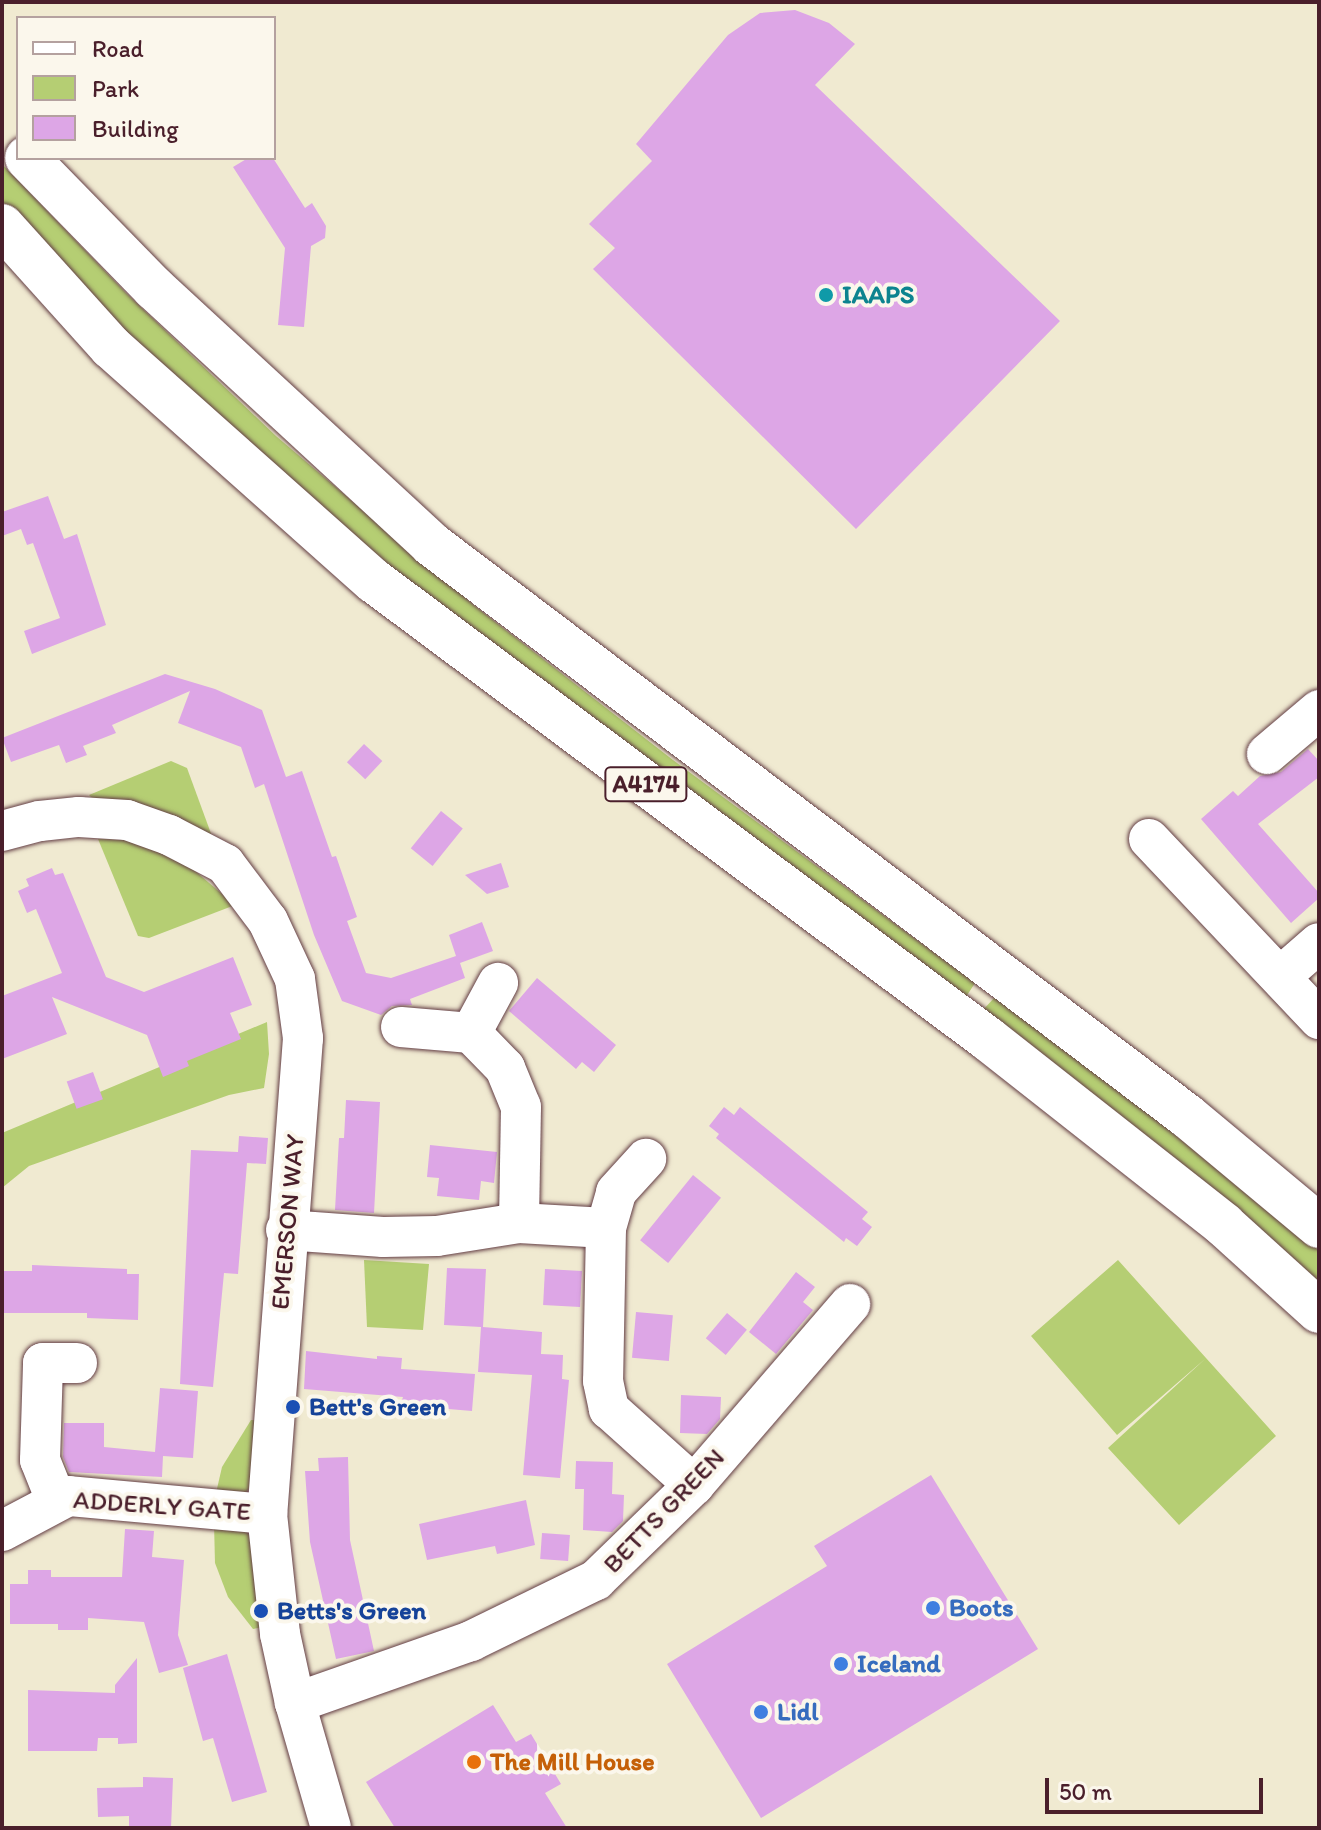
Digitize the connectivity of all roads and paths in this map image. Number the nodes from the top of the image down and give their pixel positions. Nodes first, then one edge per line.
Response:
1 (2, 132) edge
2 (16, 147) edge
3 (29, 160) edge
4 (2, 226) edge
5 (1319, 710) edge
6 (1267, 754) dead end
7 (2, 831) edge
8 (1149, 839) dead end
9 (1319, 943) edge
10 (1281, 976) junction
11 (498, 983) dead end
12 (1319, 1019) edge
13 (401, 1027) dead end
14 (471, 1033) junction
15 (646, 1159) dead end
16 (519, 1223) junction
17 (1319, 1226) edge
18 (606, 1228) junction
19 (286, 1230) junction
20 (850, 1304) dead end
21 (1319, 1311) edge
22 (77, 1363) dead end
23 (694, 1485) junction
24 (56, 1500) junction
25 (267, 1514) junction
26 (2, 1531) edge
27 (295, 1703) junction
28 (331, 1828) edge

1 - 2 highway
3 - 17 highway, A4174
4 - 21 highway, A4174
5 - 6 street
7 - 19 street, EMERSON WAY
8 - 10 street
9 - 10 street
10 - 12 street
11 - 14 street
13 - 14 street
14 - 16 street
15 - 18 street
16 - 18 street
16 - 19 street
18 - 23 street
19 - 25 street, EMERSON WAY
20 - 23 street, BETTS GREEN
22 - 24 street, ADDERLY GATE
23 - 27 street, BETTS GREEN
24 - 25 street, ADDERLY GATE
24 - 26 street, ADDERLY GATE
25 - 27 street, EMERSON WAY
27 - 28 street, EMERSON WAY

